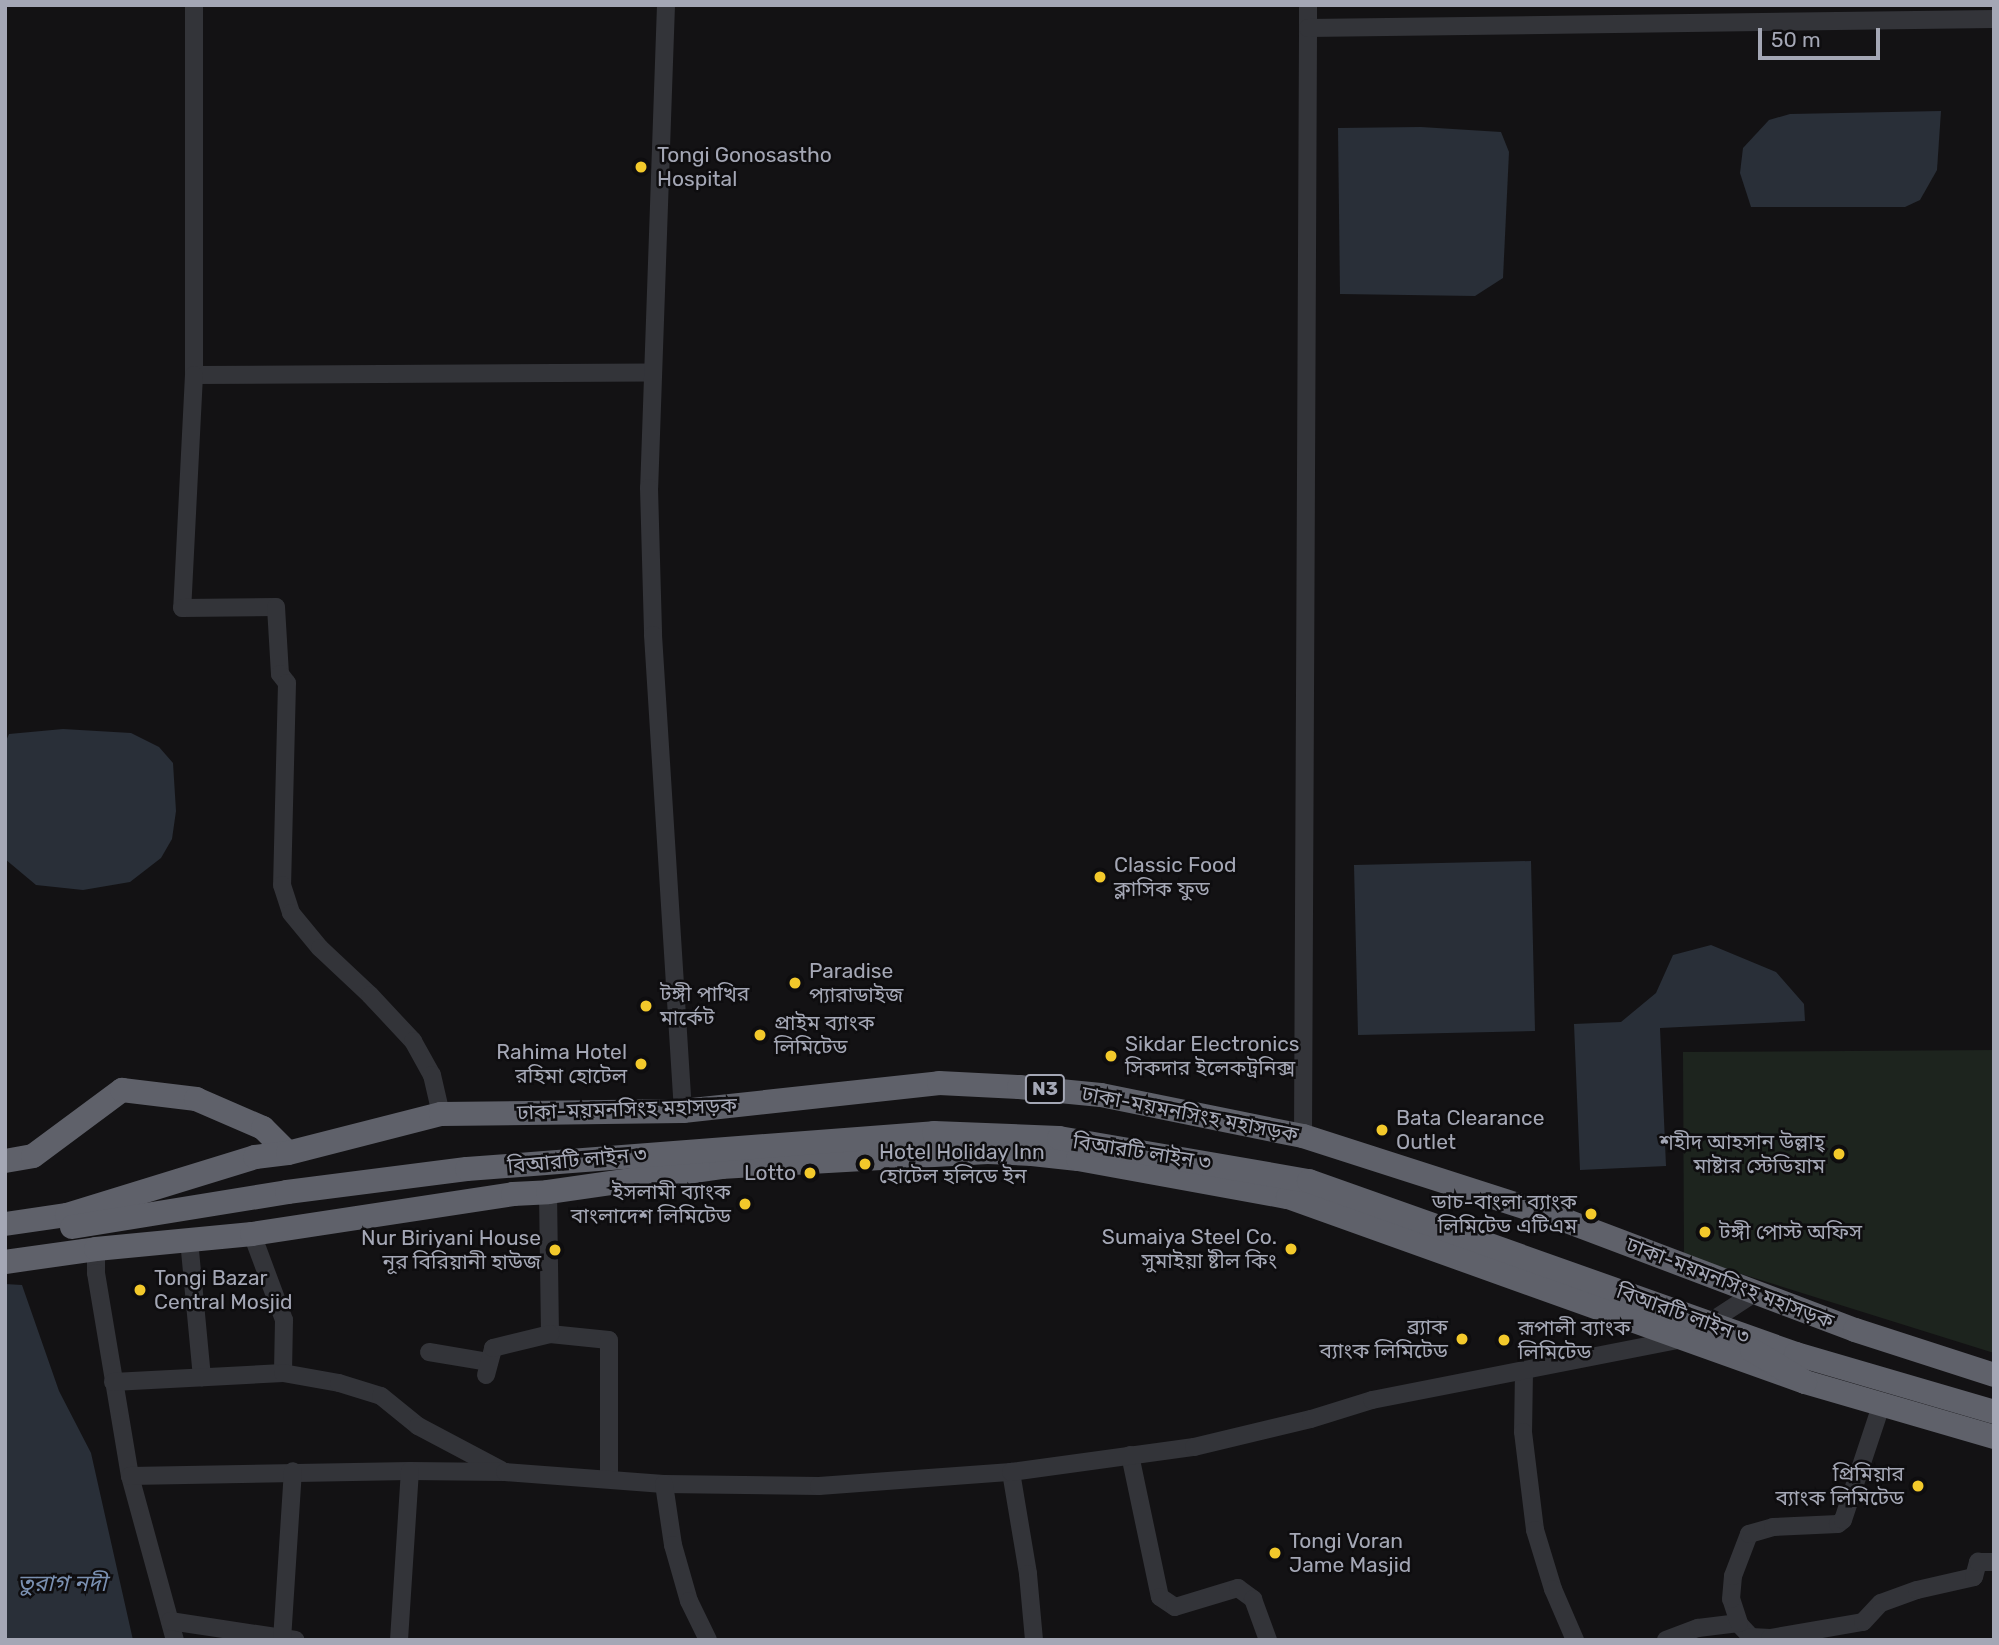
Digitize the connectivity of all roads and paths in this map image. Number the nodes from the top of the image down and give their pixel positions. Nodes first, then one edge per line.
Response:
1 (194, 5) edge
2 (666, 5) edge
3 (1308, 5) edge
4 (1994, 19) edge
5 (1308, 28) junction
6 (652, 373) junction
7 (194, 375) junction
8 (683, 1111) junction
9 (441, 1114) junction
10 (1303, 1136) junction
11 (288, 1153) junction
12 (5, 1161) edge
13 (548, 1192) junction
14 (5, 1224) edge
15 (252, 1234) junction
16 (5, 1239) edge
17 (189, 1240) junction
18 (96, 1249) junction
19 (5, 1262) edge
20 (1756, 1292) junction
21 (1696, 1318) junction
22 (550, 1334) junction
23 (1684, 1339) junction
24 (429, 1352) dead end
25 (1524, 1371) junction
26 (283, 1373) junction
27 (1994, 1375) edge
28 (202, 1377) junction
29 (113, 1382) junction
30 (1805, 1382) junction
31 (1881, 1406) junction
32 (1994, 1412) edge
33 (1994, 1437) edge
34 (1130, 1455) junction
35 (293, 1471) junction
36 (410, 1471) junction
37 (505, 1472) junction
38 (1011, 1472) junction
39 (130, 1476) junction
40 (609, 1479) junction
41 (664, 1484) junction
42 (1994, 1562) edge
43 (170, 1621) junction
44 (1738, 1623) junction
45 (287, 1638) edge
46 (174, 1640) edge
47 (399, 1640) edge
48 (708, 1640) edge
49 (1034, 1640) edge
50 (1268, 1640) edge
51 (1575, 1640) edge
52 (1666, 1640) edge

1 - 7 street
2 - 6 street
3 - 5 street
4 - 5 street
5 - 10 street
6 - 7 street
6 - 8 street
7 - 9 street
8 - 9 highway, ঢাকা-ময়মনসিংহ মহাসড়ক / N3
8 - 10 highway, ঢাকা-ময়মনসিংহ মহাসড়ক / N3
9 - 11 highway, ঢাকা-ময়মনসিংহ মহাসড়ক / N3
10 - 20 highway, ঢাকা-ময়মনসিংহ মহাসড়ক / N3
11 - 12 highway
11 - 14 highway, ঢাকা-ময়মনসিংহ মহাসড়ক / N3
13 - 15 highway
13 - 22 street
13 - 23 highway
15 - 17 highway
15 - 26 street
16 - 21 highway, বিআরটি লাইন ৩, bridge
17 - 18 highway
17 - 28 street
18 - 19 highway
18 - 29 street
20 - 23 street
20 - 27 highway, ঢাকা-ময়মনসিংহ মহাসড়ক / N3
21 - 30 highway, bridge
21 - 32 highway, বিআরটি লাইন ৩, bridge
22 - 24 street
22 - 40 street
23 - 25 street
23 - 30 highway
25 - 34 street
25 - 51 street
26 - 28 street
26 - 37 street
28 - 29 street
29 - 39 street
30 - 31 highway
31 - 33 highway
31 - 44 street
34 - 38 street
34 - 50 street
35 - 36 street
35 - 39 street
35 - 45 street
36 - 37 street
36 - 47 street
37 - 40 street
38 - 41 street
38 - 49 street
39 - 43 street
40 - 41 street
41 - 48 street
42 - 44 street
43 - 45 street
43 - 46 street
44 - 52 street

